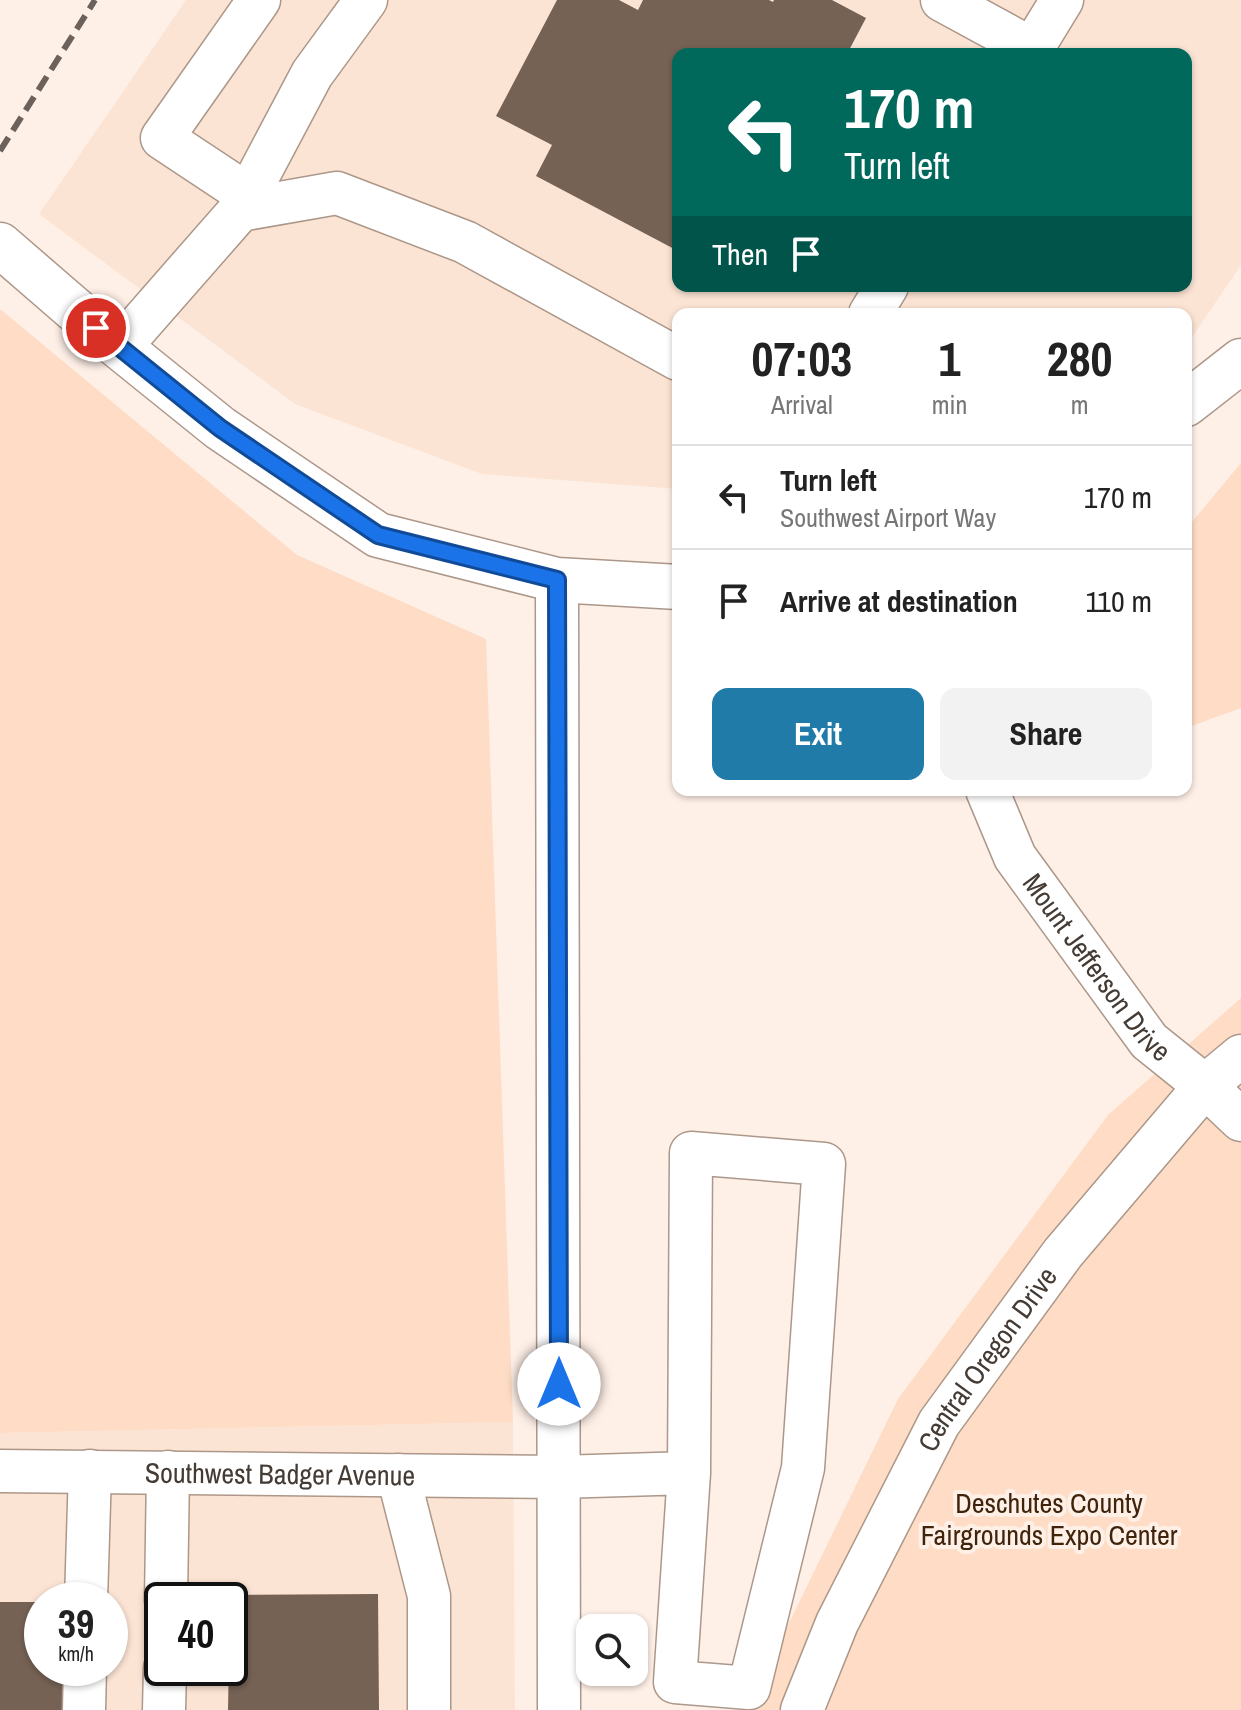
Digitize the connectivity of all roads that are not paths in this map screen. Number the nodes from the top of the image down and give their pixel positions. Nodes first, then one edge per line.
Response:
1 (259, 0) edge
2 (366, 0) edge
3 (942, 0) edge
4 (1062, 0) edge
5 (1025, 48) edge
6 (1032, 48) edge
7 (244, 203) junction
8 (0, 245) edge
9 (120, 347) junction
10 (672, 356) edge
11 (1241, 361) edge
12 (1192, 399) edge
13 (557, 580) junction
14 (672, 587) edge
15 (990, 796) edge
16 (1241, 1056) edge
17 (1205, 1086) junction
18 (1241, 1120) edge
19 (0, 1471) edge
20 (90, 1471) junction
21 (168, 1472) junction
22 (689, 1473) junction
23 (398, 1475) junction
24 (559, 1477) junction
25 (87, 1582) edge
26 (166, 1582) edge
27 (85, 1686) edge
28 (165, 1686) edge
29 (84, 1710) edge
30 (164, 1710) edge
31 (429, 1710) edge
32 (559, 1710) edge
33 (802, 1710) edge

1 - 7 street
2 - 7 street
3 - 5 street
4 - 6 street
7 - 9 street
7 - 10 street
8 - 9 main road
9 - 13 main road
11 - 12 main road
13 - 14 main road
13 - 24 street
15 - 17 street, Mount Jefferson Drive
16 - 17 street, Central Oregon Drive
17 - 18 street, Mount Jefferson Drive
17 - 33 street, Central Oregon Drive
19 - 20 street, Southwest Badger Avenue
20 - 21 street, Southwest Badger Avenue
20 - 25 street
21 - 23 street, Southwest Badger Avenue
21 - 26 street
22 - 22 street
22 - 24 street, Southwest Badger Avenue
23 - 24 street, Southwest Badger Avenue
23 - 31 street
24 - 32 street
27 - 29 street
28 - 30 street

